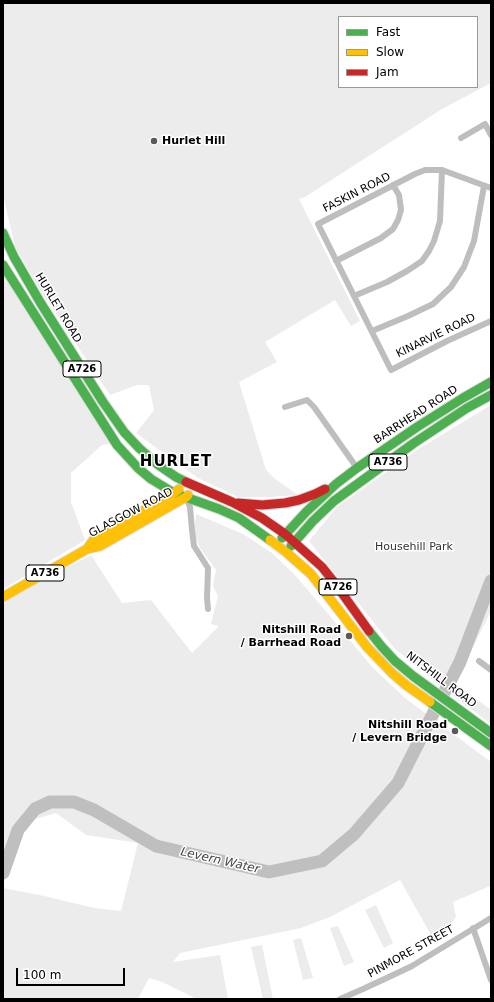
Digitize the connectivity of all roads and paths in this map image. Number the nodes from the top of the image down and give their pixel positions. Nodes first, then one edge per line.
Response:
1 (491, 135) edge
2 (461, 138) dead end
3 (442, 170) junction
4 (393, 185) junction
5 (484, 186) junction
6 (491, 188) edge
7 (3, 233) edge
8 (336, 261) junction
9 (3, 265) edge
10 (354, 296) junction
11 (491, 321) edge
12 (372, 331) junction
13 (391, 370) joint
14 (491, 382) edge
15 (491, 395) edge
16 (285, 407) dead end
17 (388, 447) junction
18 (395, 457) junction
19 (357, 468) junction
20 (191, 484) junction
21 (336, 484) junction
22 (174, 493) junction
23 (324, 494) junction
24 (186, 497) junction
25 (232, 502) junction
26 (333, 502) junction
27 (285, 534) junction
28 (295, 542) junction
29 (276, 544) junction
30 (87, 549) junction
31 (286, 552) junction
32 (3, 596) edge
33 (208, 609) dead end
34 (479, 661) dead end
35 (491, 670) edge
36 (413, 676) junction
37 (406, 685) junction
38 (491, 733) edge
39 (491, 746) edge
40 (491, 918) edge
41 (473, 928) junction
42 (491, 980) edge
43 (340, 999) edge

1 - 2 street
3 - 4 street, FASKIN ROAD
3 - 5 street, FASKIN ROAD
3 - 10 street
4 - 8 street
4 - 8 street, FASKIN ROAD
5 - 6 street, FASKIN ROAD
5 - 12 street
7 - 20 main road, HURLET ROAD / A726
8 - 10 street, FASKIN ROAD
9 - 22 main road, HURLET ROAD / A726
10 - 12 street, FASKIN ROAD
11 - 13 street, KINARVIE ROAD
12 - 13 street, FASKIN ROAD
14 - 17 main road, BARRHEAD ROAD / A736
15 - 18 main road, BARRHEAD ROAD / A736
16 - 19 street
17 - 18 main road
17 - 19 main road, BARRHEAD ROAD / A736
18 - 26 main road, BARRHEAD ROAD / A736
19 - 21 main road, BARRHEAD ROAD / A736
20 - 22 main road, GLASGOW ROAD
20 - 24 main road
20 - 25 main road, HURLET ROAD / A726
21 - 23 main road, BARRHEAD ROAD / A736
21 - 25 main road, A736
22 - 24 main road, HURLET ROAD / A726
22 - 30 main road, GLASGOW ROAD / A736
23 - 26 main road
23 - 27 main road, BARRHEAD ROAD / A736
24 - 29 main road, HURLET ROAD / A726
24 - 30 main road, GLASGOW ROAD / A736
24 - 33 street
25 - 27 main road, HURLET ROAD / A726
26 - 28 main road, BARRHEAD ROAD / A736
27 - 28 main road, NITSHILL ROAD / A726
27 - 29 main road, BARRHEAD ROAD
28 - 31 main road, BARRHEAD ROAD
28 - 36 main road, NITSHILL ROAD / A726
29 - 31 main road, A726
30 - 32 main road, GLASGOW ROAD / A736
31 - 37 main road, NITSHILL ROAD / A726
34 - 35 street
36 - 37 main road
36 - 38 main road, NITSHILL ROAD / A726
37 - 39 main road, NITSHILL ROAD / A726
40 - 41 street, PINMORE STREET
41 - 42 street
41 - 43 street, PINMORE STREET

